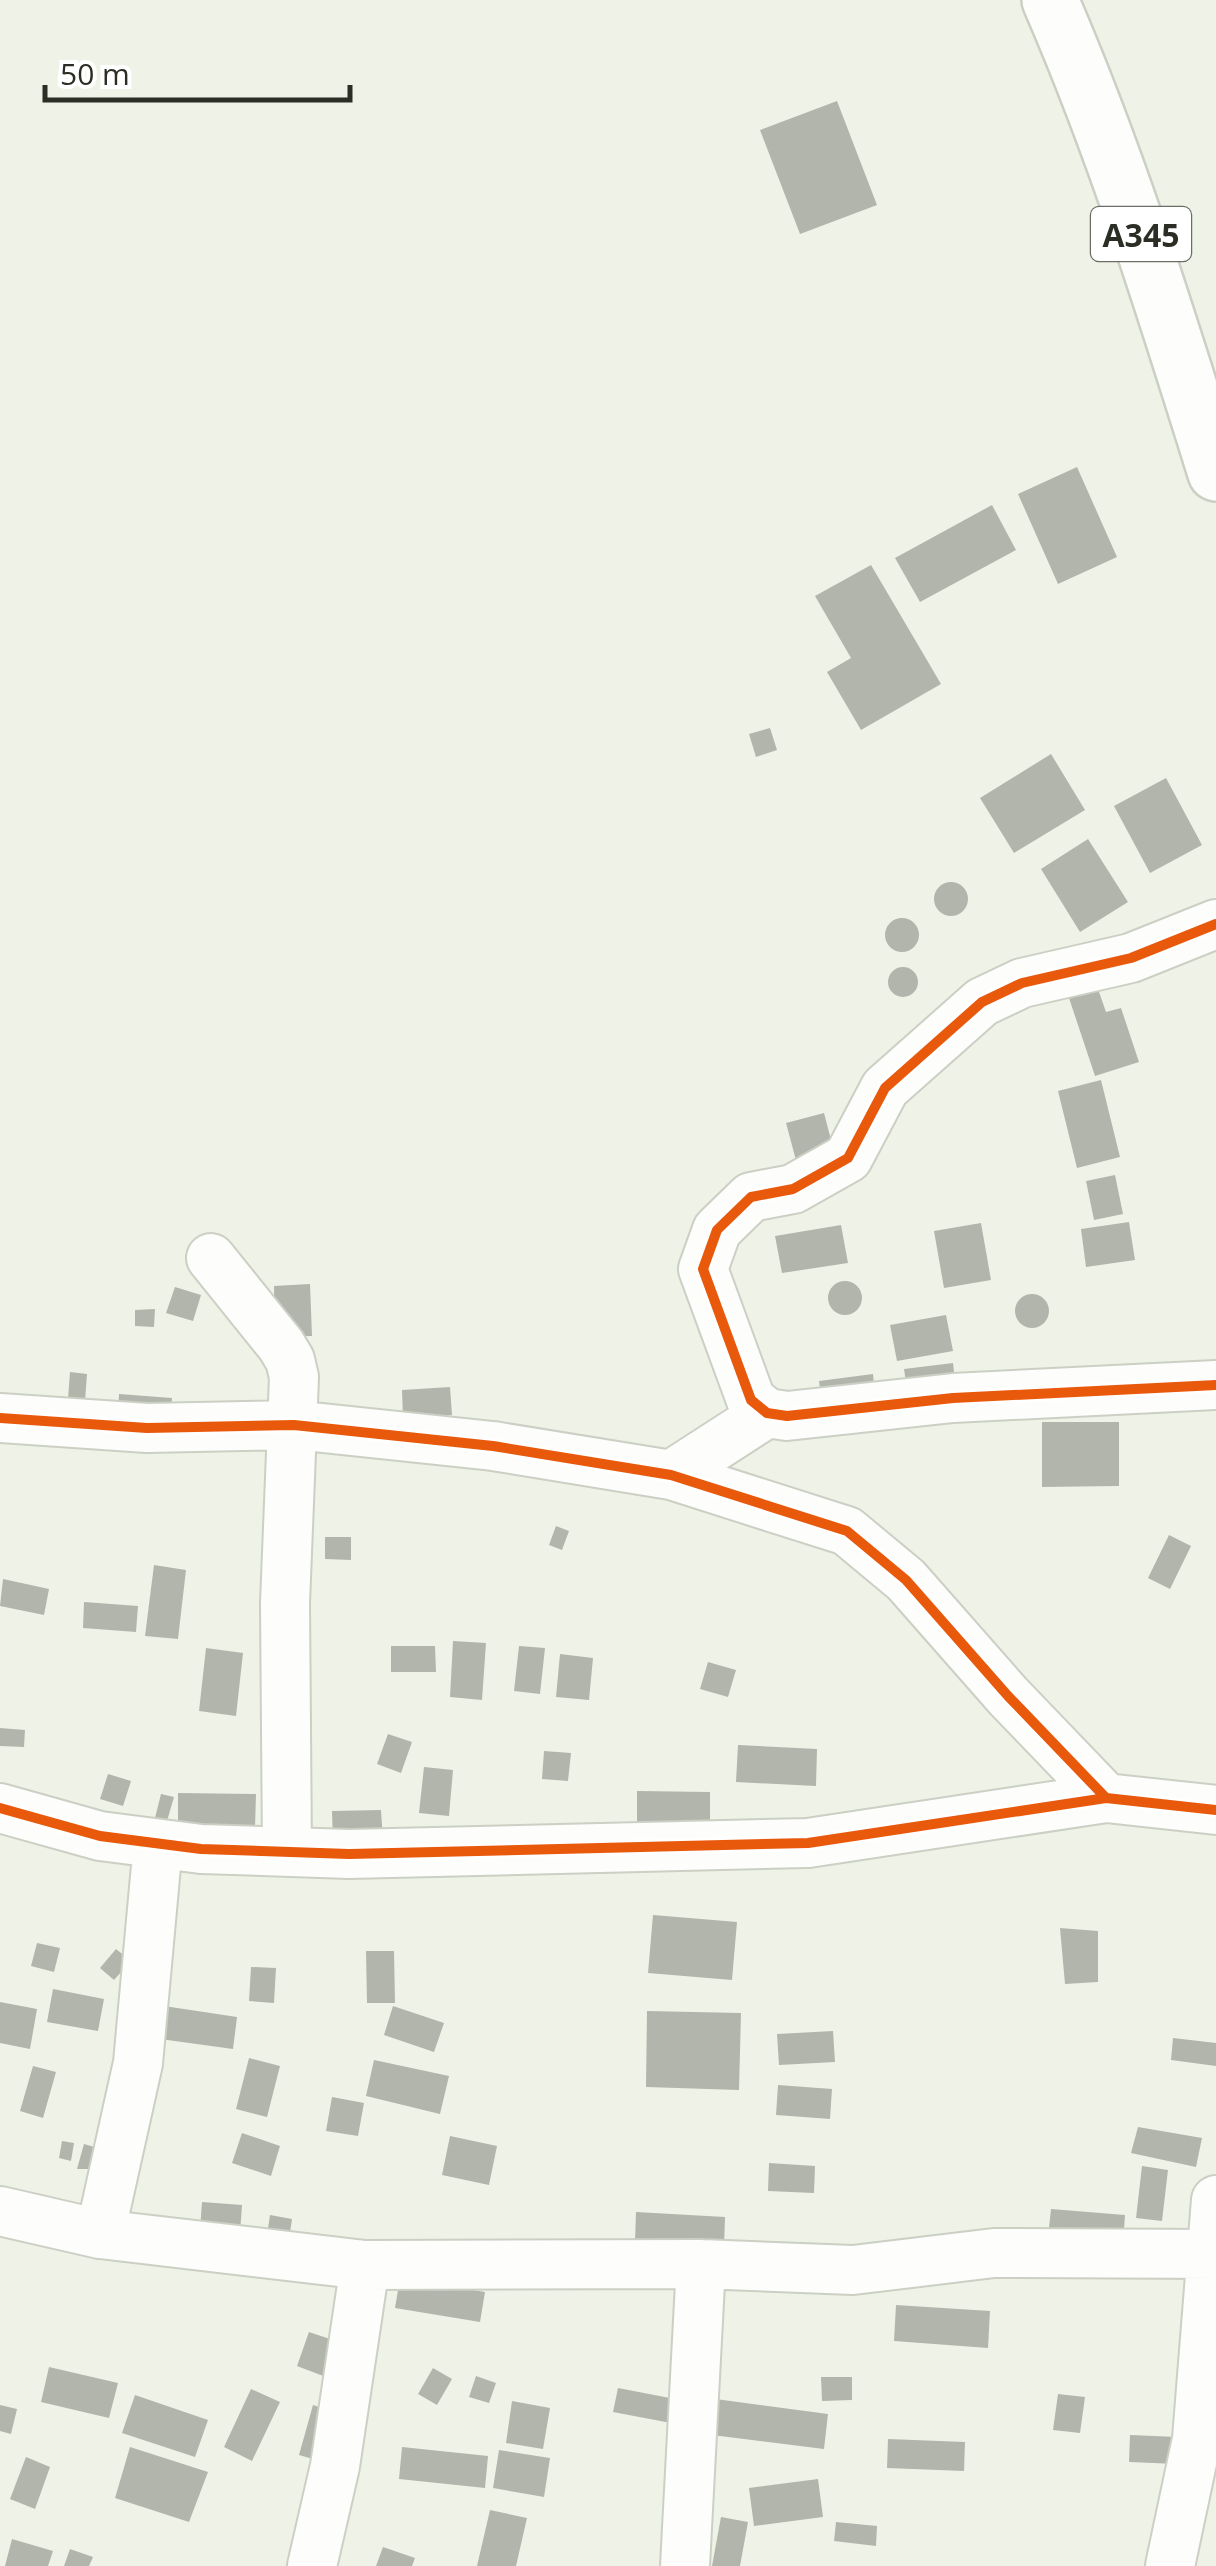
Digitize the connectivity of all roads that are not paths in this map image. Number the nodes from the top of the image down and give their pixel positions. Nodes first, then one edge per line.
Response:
1 (1050, 0) edge
2 (1216, 474) edge
3 (1216, 924) edge
4 (210, 1258) dead end
5 (1216, 1384) edge
6 (767, 1413) junction
7 (0, 1418) edge
8 (294, 1425) junction
9 (672, 1475) junction
10 (1106, 1798) junction
11 (0, 1808) edge
12 (1216, 1810) edge
13 (158, 1844) junction
14 (287, 1852) junction
15 (1216, 2200) edge
16 (0, 2211) edge
17 (100, 2234) junction
18 (1213, 2254) edge
19 (701, 2264) junction
20 (365, 2265) junction
21 (312, 2566) edge
22 (684, 2566) edge
23 (1170, 2566) edge

1 - 2 highway, A345
3 - 6 street
4 - 8 street
5 - 6 street
6 - 9 street
7 - 8 street
8 - 9 street
8 - 14 street
9 - 10 street
10 - 12 street
10 - 14 street
11 - 13 street
13 - 14 street
13 - 17 street
15 - 18 street
16 - 17 street
17 - 20 street
18 - 19 street
18 - 23 street
19 - 20 street
19 - 22 street
20 - 21 street

